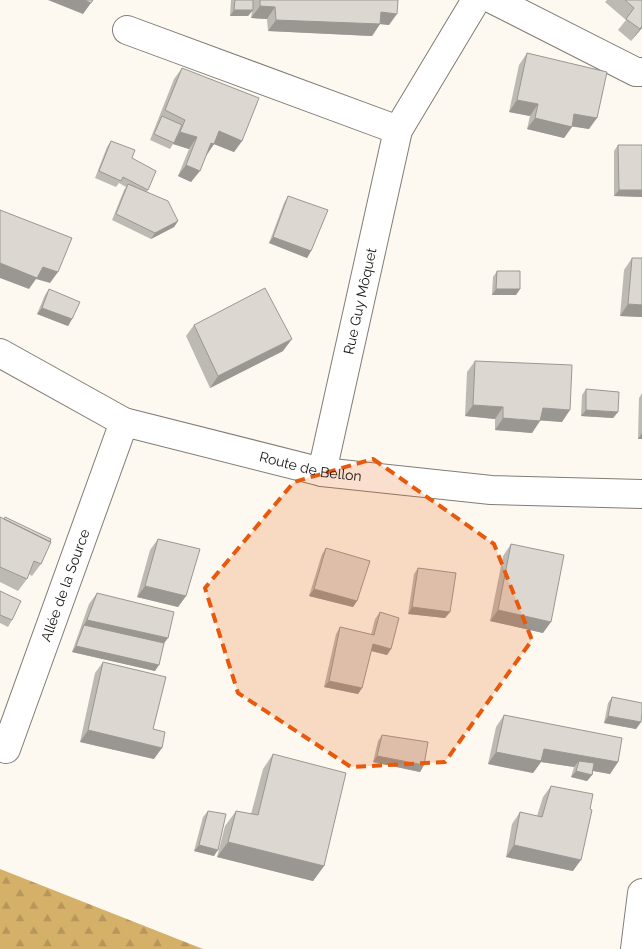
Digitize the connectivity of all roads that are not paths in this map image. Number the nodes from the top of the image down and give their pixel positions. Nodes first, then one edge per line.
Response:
1 (476, 0) edge
2 (494, 0) edge
3 (127, 30) dead end
4 (642, 72) edge
5 (398, 130) junction
6 (0, 353) edge
7 (124, 422) junction
8 (322, 472) junction
9 (642, 494) edge
10 (6, 749) dead end
11 (642, 893) edge
12 (635, 949) edge

1 - 5 street, Rue Guy Môquet
2 - 4 street
3 - 5 street
5 - 8 street, Rue Guy Môquet
6 - 7 street, Route de Bellon
7 - 8 street, Route de Bellon
7 - 10 street, Allée de la Source
8 - 9 street, Route de Bellon
11 - 12 street

